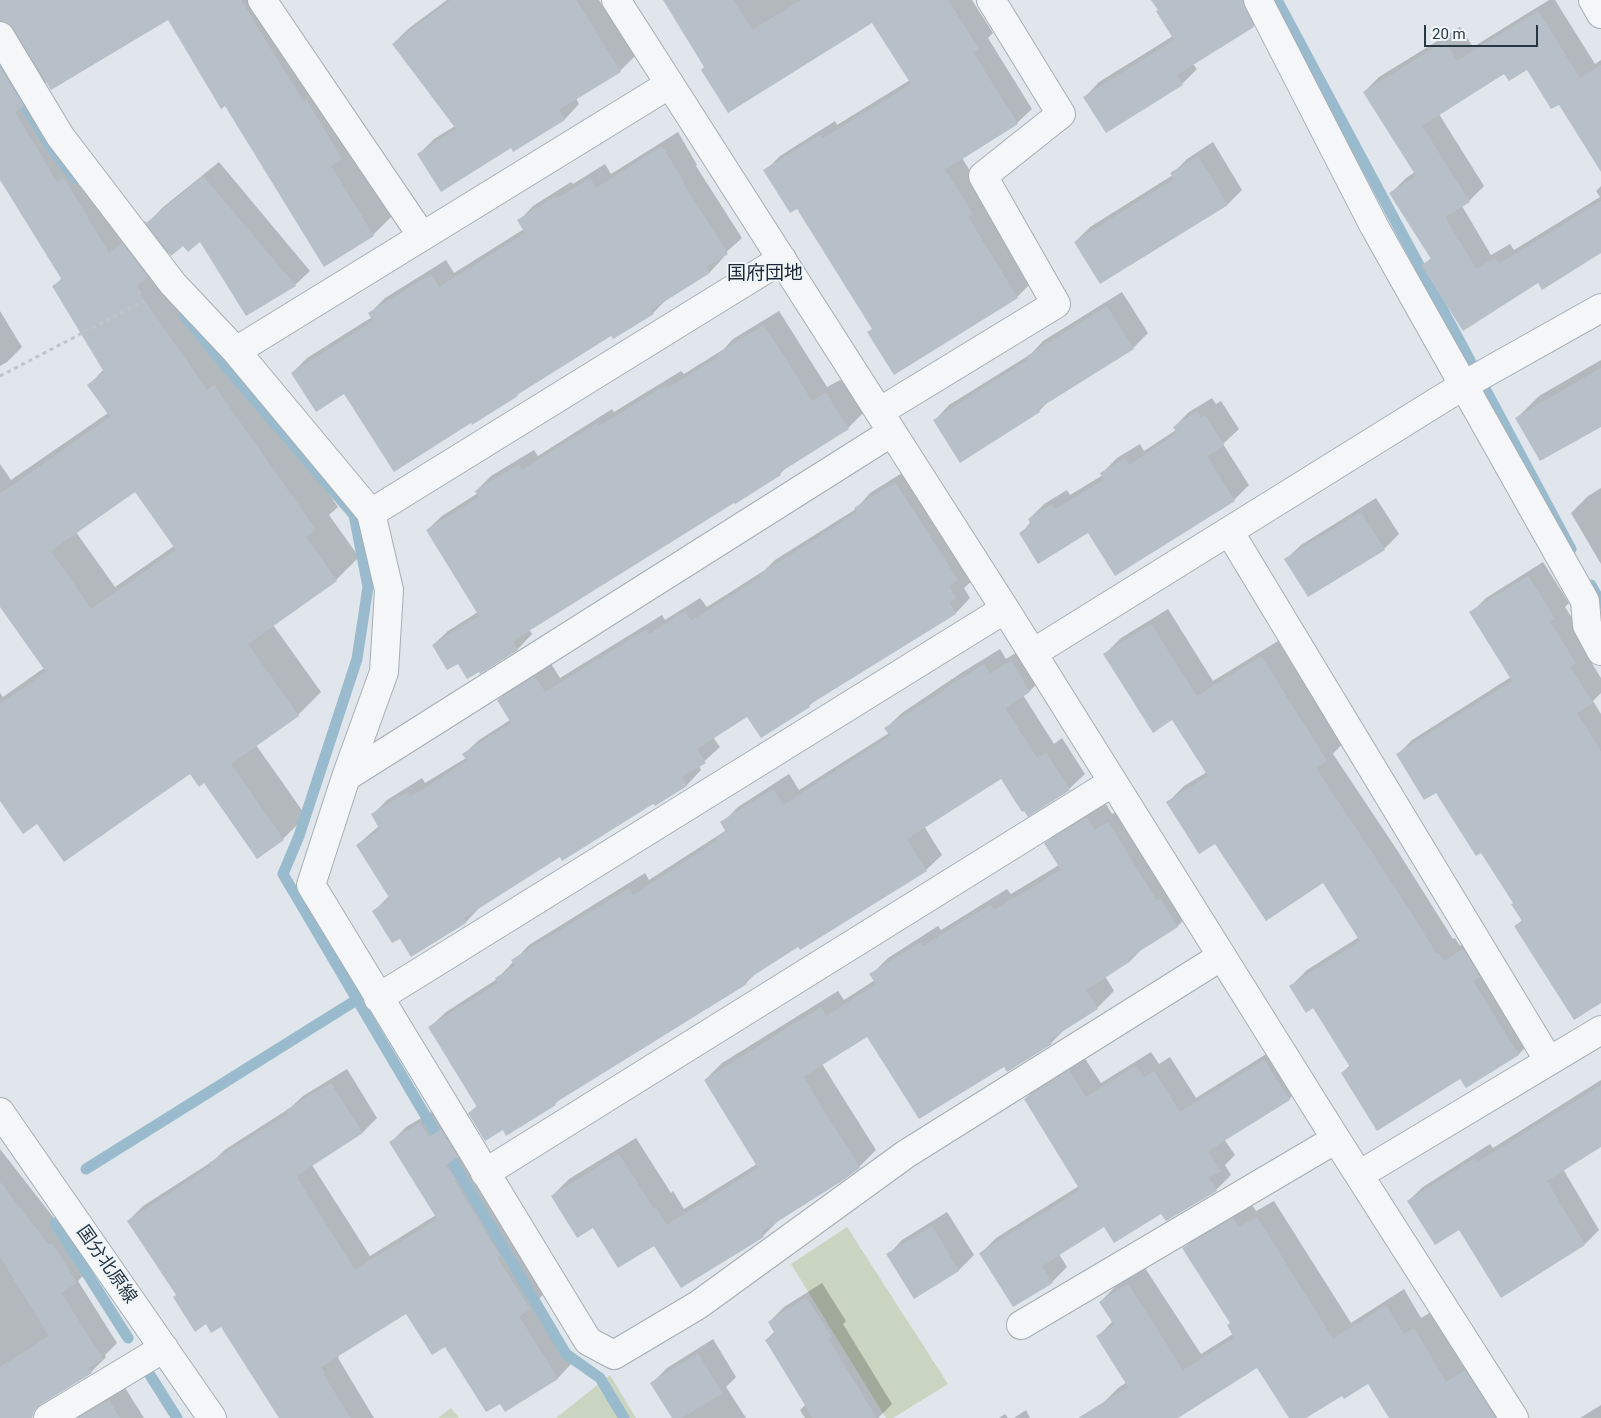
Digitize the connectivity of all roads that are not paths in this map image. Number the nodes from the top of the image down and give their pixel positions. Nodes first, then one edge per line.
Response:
1 (262, 0) edge
2 (616, 0) edge
3 (991, 0) edge
4 (1258, 0) edge
5 (1594, 0) edge
6 (1601, 14) edge
7 (0, 36) edge
8 (670, 84) junction
9 (422, 236) junction
10 (782, 259) junction
11 (1601, 308) edge
12 (236, 351) junction
13 (1464, 385) junction
14 (886, 422) junction
15 (372, 513) junction
16 (1229, 532) junction
17 (1005, 609) junction
18 (1601, 651) edge
19 (1033, 653) junction
20 (346, 777) junction
21 (1114, 782) junction
22 (1222, 956) junction
23 (378, 998) junction
24 (1601, 1030) edge
25 (1549, 1061) junction
26 (0, 1112) edge
27 (1336, 1138) junction
28 (485, 1173) junction
29 (1359, 1175) junction
30 (1021, 1325) dead end
31 (164, 1348) junction
32 (48, 1418) edge
33 (212, 1418) edge
34 (1514, 1418) edge

1 - 9 street
2 - 8 street
3 - 14 street
4 - 13 street
5 - 6 street
7 - 12 street
8 - 9 street
8 - 10 street
9 - 12 street
10 - 14 street
10 - 15 street
11 - 13 street
12 - 15 street
13 - 16 street
13 - 18 street
14 - 17 street
14 - 20 street
15 - 20 street
16 - 19 street
16 - 25 street
17 - 19 street
17 - 23 street
19 - 21 street
20 - 23 street
21 - 22 street
21 - 28 street
22 - 27 street
22 - 28 street
23 - 28 street
24 - 25 street
25 - 29 street
26 - 31 street, 国分北原線
27 - 29 street
27 - 30 street
29 - 34 street
31 - 32 street
31 - 33 street, 国分北原線

